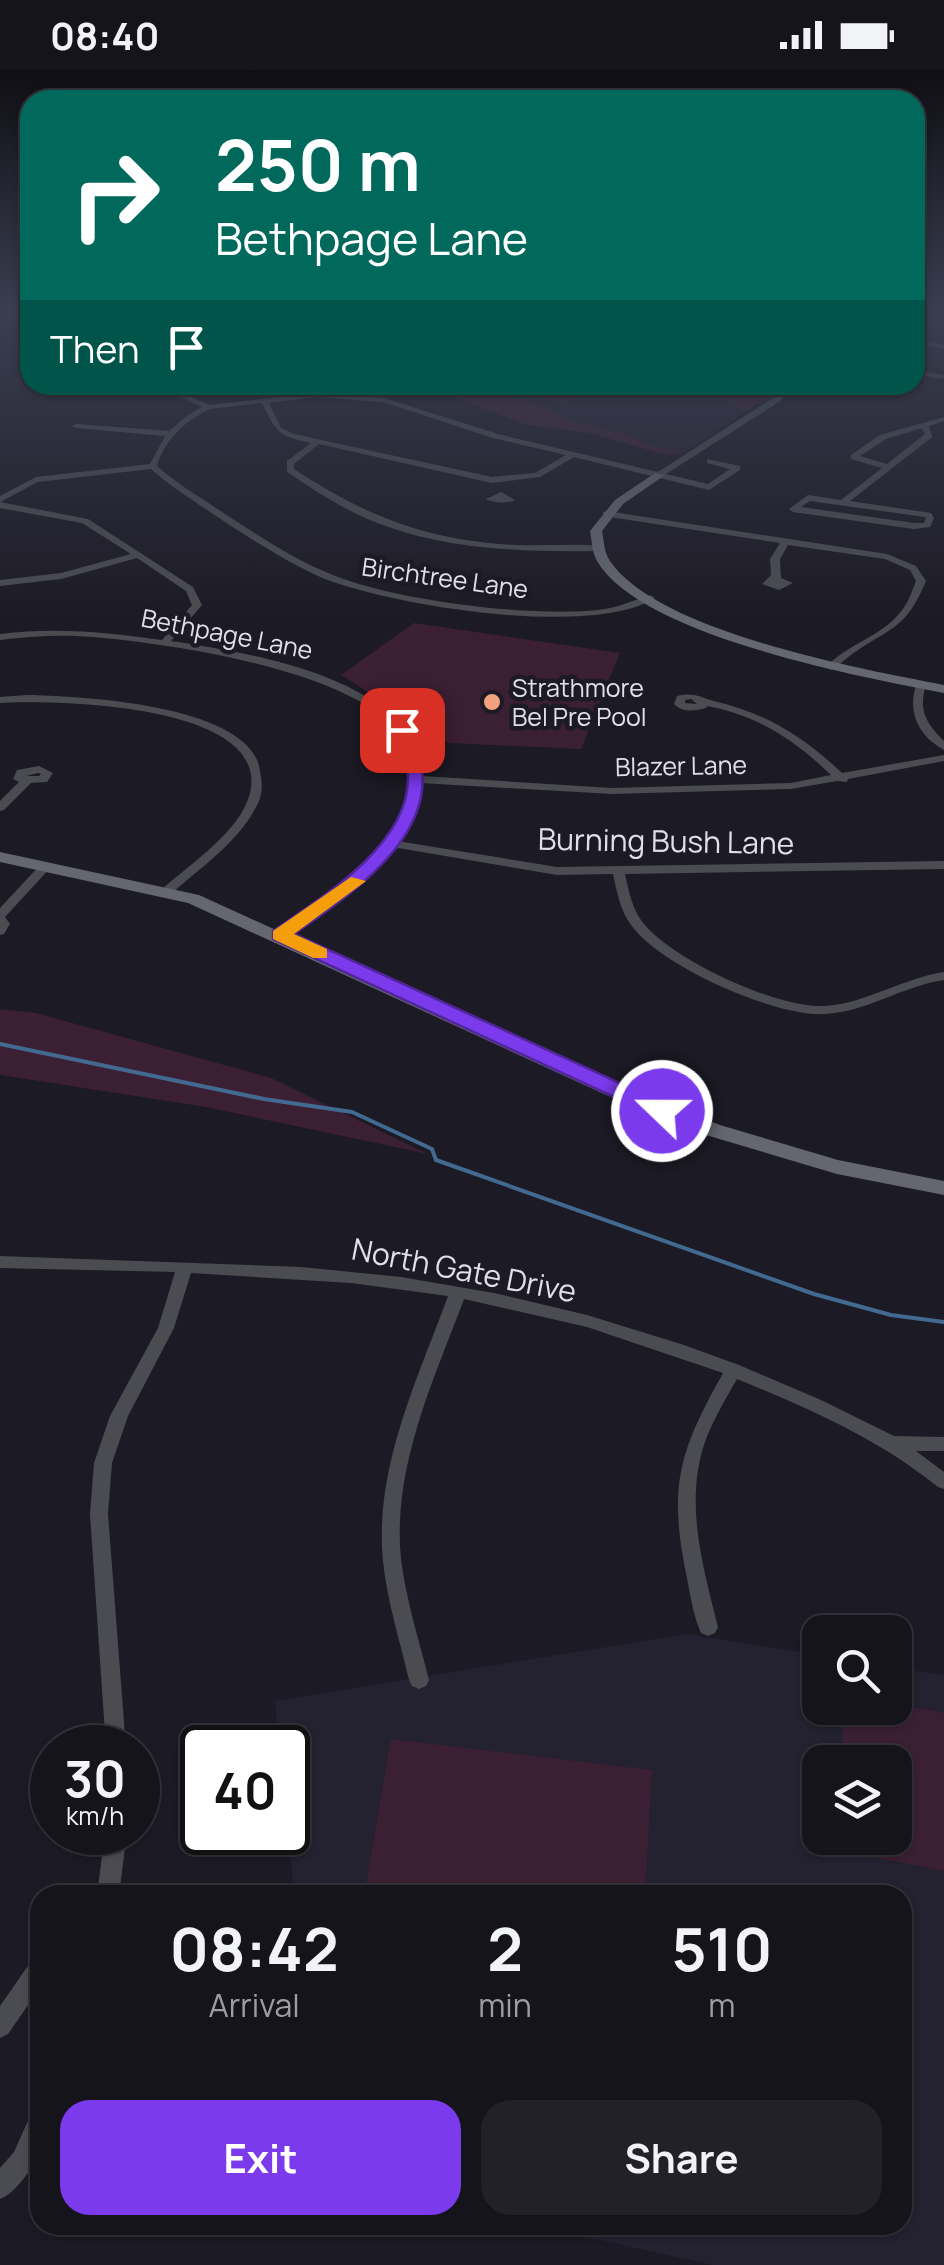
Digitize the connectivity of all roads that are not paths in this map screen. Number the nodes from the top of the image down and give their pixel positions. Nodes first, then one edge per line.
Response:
1 (199, 411) edge
2 (270, 411) edge
3 (417, 411) edge
4 (758, 411) edge
5 (944, 419) edge
6 (924, 425) junction
7 (76, 426) dead end
8 (173, 434) junction
9 (315, 444) junction
10 (574, 454) junction
11 (710, 461) dead end
12 (153, 466) junction
13 (888, 468) junction
14 (659, 475) junction
15 (502, 480) junction
16 (501, 495) dead end
17 (0, 502) edge
18 (844, 502) junction
19 (606, 514) junction
20 (786, 541) junction
21 (599, 548) junction
22 (139, 555) junction
23 (776, 578) dead end
24 (0, 583) edge
25 (650, 598) junction
26 (0, 637) edge
27 (164, 643) junction
28 (831, 667) junction
29 (920, 684) junction
30 (944, 688) edge
31 (0, 700) edge
32 (704, 702) dead end
33 (944, 747) edge
34 (944, 758) edge
35 (417, 779) junction
36 (843, 780) junction
37 (26, 782) dead end
38 (0, 808) edge
39 (390, 843) junction
40 (0, 857) edge
41 (944, 865) edge
42 (46, 866) junction
43 (618, 873) junction
44 (166, 892) junction
45 (0, 917) edge
46 (0, 931) edge
47 (280, 935) junction
48 (944, 976) edge
49 (944, 1188) edge
50 (0, 1262) edge
51 (185, 1267) junction
52 (458, 1292) junction
53 (733, 1370) junction
54 (895, 1443) junction
55 (944, 1444) edge
56 (944, 1482) edge
57 (708, 1628) dead end
58 (419, 1680) dead end
59 (114, 1725) edge
60 (113, 1855) edge
61 (109, 1885) edge
62 (30, 1982) edge
63 (0, 2026) edge
64 (30, 2145) edge
65 (0, 2188) edge

1 - 8 street
2 - 9 street
3 - 10 street
4 - 14 street
5 - 6 street
6 - 13 street
6 - 13 street
7 - 8 street
8 - 12 street
9 - 15 street
9 - 21 street
10 - 14 street
10 - 15 street
11 - 14 street
12 - 17 street
12 - 25 street, Birchtree Lane
13 - 18 street
14 - 19 street
15 - 16 street
17 - 22 street
18 - 18 street
19 - 20 street
19 - 21 street
20 - 23 street
20 - 28 street
21 - 25 street
22 - 24 street
22 - 27 street
25 - 28 street
26 - 27 street, Bethpage Lane
27 - 35 street, Bethpage Lane
28 - 29 street
29 - 30 street
29 - 33 street
31 - 44 street
32 - 36 street
34 - 36 street, Blazer Lane
35 - 36 street, Blazer Lane
35 - 39 street
37 - 38 street
39 - 43 street, Burning Bush Lane
39 - 47 street
40 - 42 street
41 - 43 street, Burning Bush Lane
42 - 44 street
42 - 45 street
43 - 48 street
44 - 47 street
45 - 46 street
47 - 49 street
50 - 51 street, North Gate Drive
51 - 52 street, North Gate Drive
51 - 59 street
52 - 53 street, North Gate Drive
52 - 58 street
53 - 54 street, North Gate Drive
53 - 57 street
54 - 55 street, North Gate Drive
54 - 56 street, North Gate Drive
60 - 61 street
62 - 63 street
64 - 65 street

